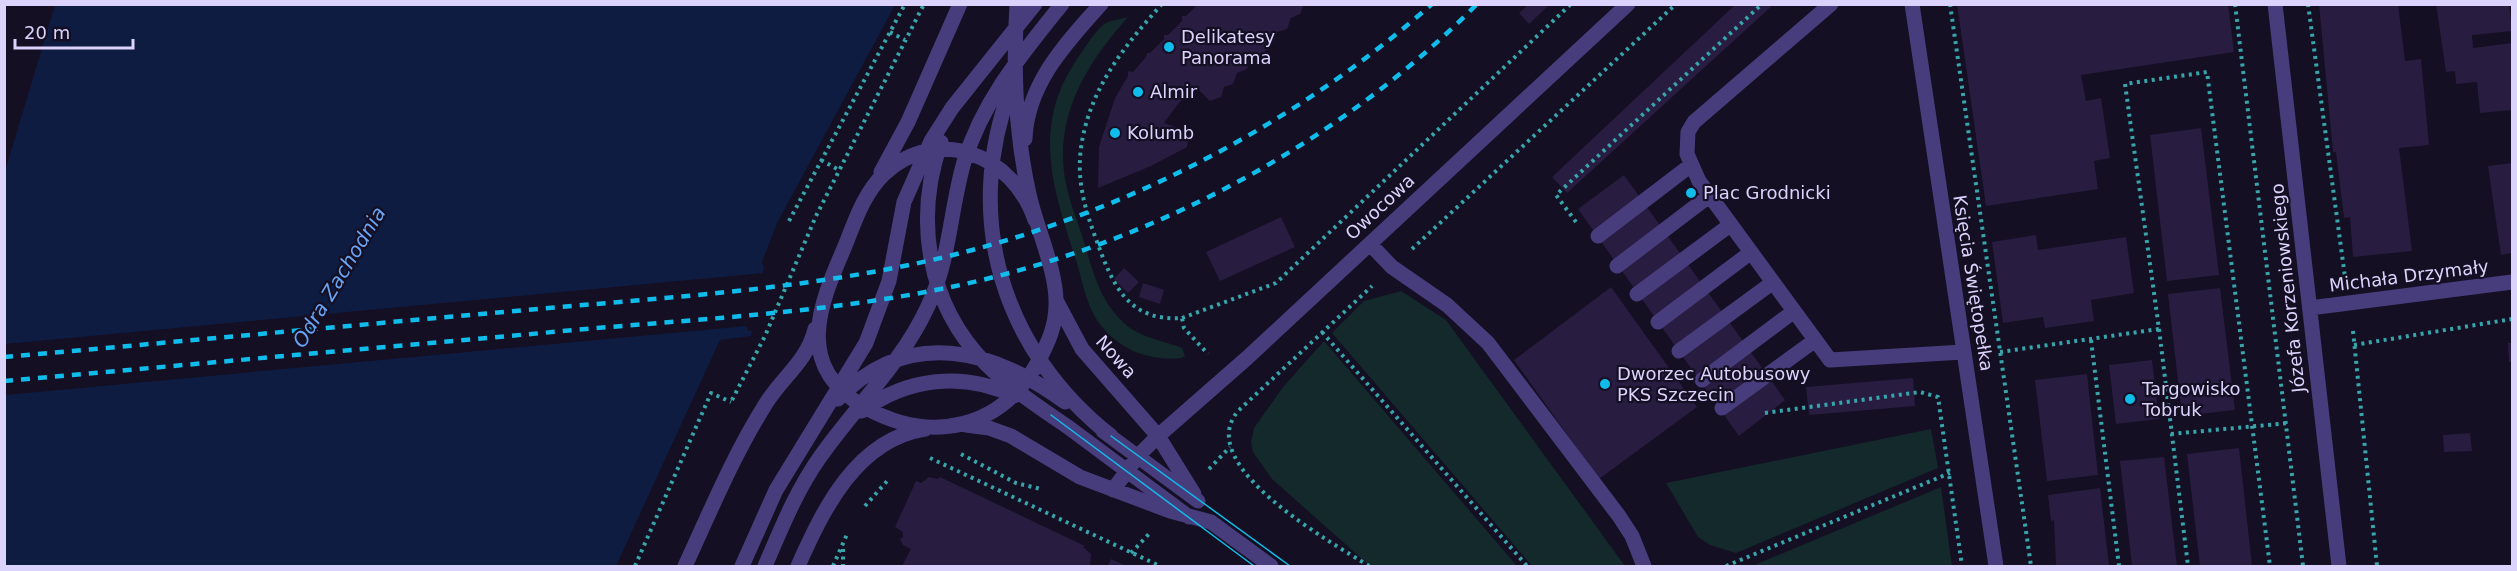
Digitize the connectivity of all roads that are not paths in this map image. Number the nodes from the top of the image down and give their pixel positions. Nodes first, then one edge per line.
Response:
1 (960, 4) edge
2 (1017, 4) edge
3 (1035, 4) edge
4 (1101, 4) edge
5 (1628, 4) edge
6 (1831, 4) edge
7 (1912, 4) edge
8 (2275, 4) edge
9 (1058, 9) edge
10 (1016, 29) junction
11 (1015, 70) junction
12 (932, 151) junction
13 (967, 153) junction
14 (992, 162) junction
15 (1690, 165) junction
16 (1025, 172) junction
17 (874, 185) junction
18 (1709, 196) junction
19 (1035, 220) junction
20 (1730, 225) junction
21 (1598, 236) dead end
22 (1370, 244) junction
23 (1750, 254) junction
24 (1617, 266) dead end
25 (2512, 282) edge
26 (1772, 283) junction
27 (937, 284) junction
28 (1637, 294) dead end
29 (1056, 296) junction
30 (2310, 308) junction
31 (1793, 312) junction
32 (817, 321) junction
33 (1658, 322) dead end
34 (1814, 341) junction
35 (1679, 351) dead end
36 (1964, 351) junction
37 (980, 357) junction
38 (1039, 360) junction
39 (893, 362) junction
40 (1028, 378) junction
41 (1702, 380) dead end
42 (842, 389) junction
43 (1016, 393) junction
44 (864, 406) junction
45 (1722, 408) dead end
46 (960, 425) junction
47 (940, 428) junction
48 (1111, 436) junction
49 (1158, 436) junction
50 (1138, 456) junction
51 (1128, 471) junction
52 (1113, 490) junction
53 (1198, 501) junction
54 (1189, 517) junction
55 (1210, 522) junction
56 (685, 567) edge
57 (742, 567) edge
58 (765, 567) edge
59 (798, 567) edge
60 (1271, 567) edge
61 (1644, 567) edge
62 (1996, 567) edge
63 (2339, 567) edge

1 - 17 street
2 - 10 street
3 - 10 street
4 - 16 street
5 - 22 street, Owocowa
6 - 15 street
7 - 36 street, Księcia Świętopełka
8 - 30 street, Józefa Korzeniowskiego
9 - 11 street
10 - 11 street
10 - 12 street
11 - 13 street
11 - 14 street
11 - 16 street
12 - 13 street
12 - 17 street
12 - 27 street
12 - 42 street
13 - 14 street
13 - 27 street
14 - 19 street
14 - 38 street
15 - 18 street
15 - 21 street
16 - 19 street
17 - 32 street
18 - 20 street
18 - 24 street
19 - 29 street, Nowa
20 - 23 street
20 - 28 street
22 - 49 street, Owocowa
22 - 61 street
23 - 26 street
23 - 33 street
25 - 30 street, Michała Drzymały
26 - 31 street
26 - 35 street
27 - 37 street
27 - 39 street
29 - 38 street
29 - 49 street, Nowa
30 - 63 street, Józefa Korzeniowskiego
31 - 34 street
31 - 41 street
32 - 42 street
32 - 56 street
34 - 36 street
34 - 45 street
36 - 62 street, Księcia Świętopełka
37 - 39 street
37 - 40 street
37 - 43 street
38 - 40 street
38 - 48 street
39 - 42 street
39 - 44 street
40 - 43 street
40 - 48 street
42 - 44 street
42 - 57 street
43 - 44 street
43 - 46 street
43 - 51 street
44 - 47 street
44 - 58 street
46 - 47 street
46 - 52 street, Nowa
47 - 59 street
48 - 50 street
49 - 50 street
49 - 53 street, Nowa
50 - 51 street
50 - 53 street
51 - 52 street
51 - 54 street
52 - 54 street, Nowa
53 - 55 street, Nowa
54 - 55 street, Nowa
55 - 60 street, Nowa

